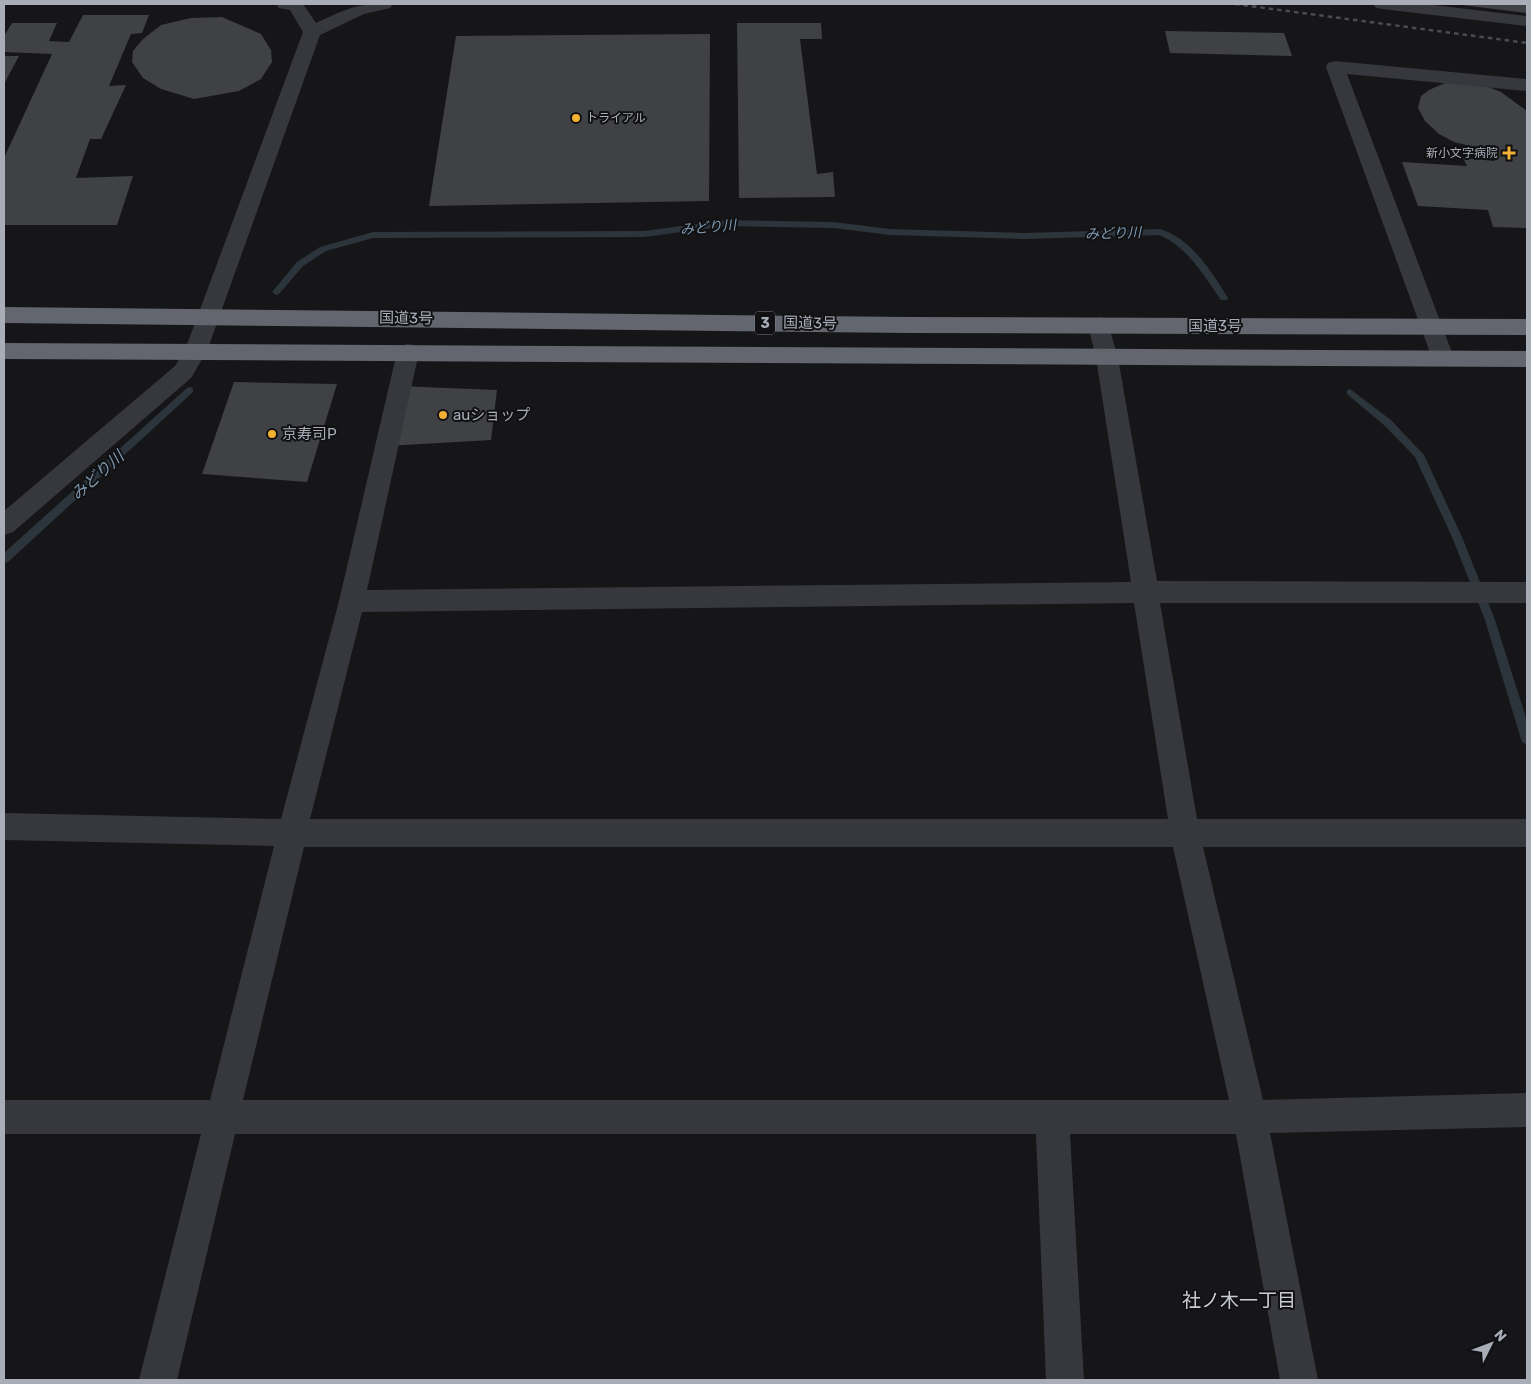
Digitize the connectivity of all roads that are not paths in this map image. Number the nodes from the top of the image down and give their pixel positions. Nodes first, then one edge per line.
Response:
1 (285, 4) edge
2 (384, 4) edge
3 (1382, 4) edge
4 (1527, 21) edge
5 (312, 32) junction
6 (1527, 84) edge
7 (4, 315) edge
8 (208, 316) junction
9 (1099, 325) junction
10 (1433, 326) junction
11 (1527, 327) edge
12 (4, 351) edge
13 (196, 351) junction
14 (408, 352) junction
15 (1107, 358) junction
16 (1443, 358) junction
17 (1527, 359) edge
18 (4, 525) edge
19 (1146, 592) junction
20 (1515, 592) edge
21 (352, 601) junction
22 (4, 826) edge
23 (292, 832) junction
24 (1527, 833) edge
25 (1185, 834) junction
26 (1527, 1110) edge
27 (4, 1117) edge
28 (1052, 1117) junction
29 (1250, 1117) junction
30 (222, 1118) junction
31 (158, 1380) edge
32 (1066, 1380) edge
33 (1299, 1380) edge

1 - 5 street
2 - 5 street
3 - 4 street
5 - 8 street
6 - 10 street
7 - 8 highway, 国道3号 / 3
8 - 9 highway, 国道3号 / 3
8 - 13 street
9 - 10 highway, 国道3号 / 3
9 - 15 street
10 - 11 highway, 国道3号 / 3
10 - 16 street
12 - 13 highway, 3
13 - 14 highway, 3
13 - 18 street
14 - 15 highway, 3
14 - 21 street
15 - 16 highway, 3
15 - 19 street
16 - 17 highway, 3
19 - 20 street
19 - 21 street
19 - 25 street
21 - 23 street
22 - 23 street
23 - 25 street
23 - 30 street
24 - 25 street
25 - 29 street
26 - 29 street
27 - 30 street
28 - 29 street
28 - 30 street
28 - 32 street
29 - 33 street
30 - 31 street

